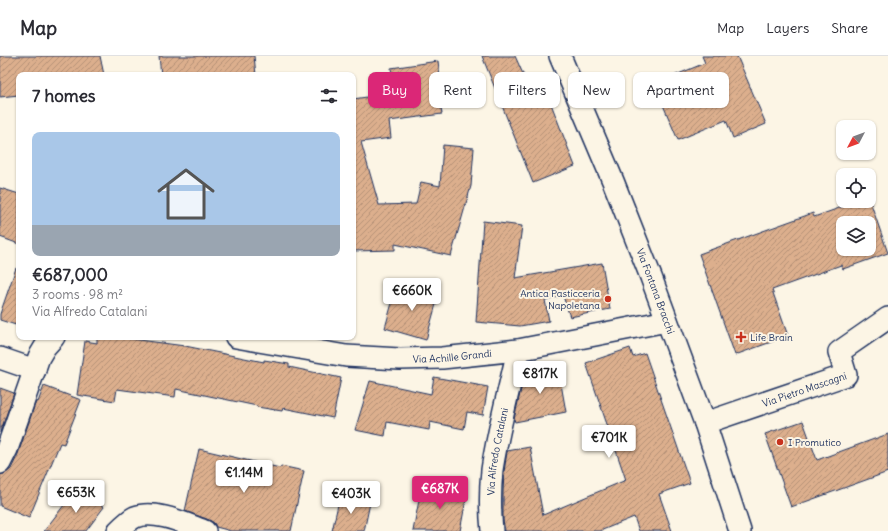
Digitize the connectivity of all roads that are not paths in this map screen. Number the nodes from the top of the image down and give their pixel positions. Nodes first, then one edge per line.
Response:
1 (560, 56) edge
2 (888, 318) edge
3 (667, 321) junction
4 (51, 340) edge
5 (253, 340) edge
6 (518, 350) junction
7 (0, 358) edge
8 (35, 370) junction
9 (705, 423) junction
10 (0, 463) edge
11 (118, 531) edge
12 (205, 531) edge
13 (492, 531) edge
14 (740, 531) edge

1 - 3 street, Via Fontana Bracchi
2 - 9 street, Via Pietro Mascagni
3 - 6 street, Via Achille Grandi
3 - 9 street, Via Fontana Bracchi
4 - 8 street
5 - 6 street, Via Achille Grandi
6 - 13 street, Via Alfredo Catalani
7 - 8 street
8 - 10 street
9 - 14 street, Via Fontana Bracchi
11 - 12 street

